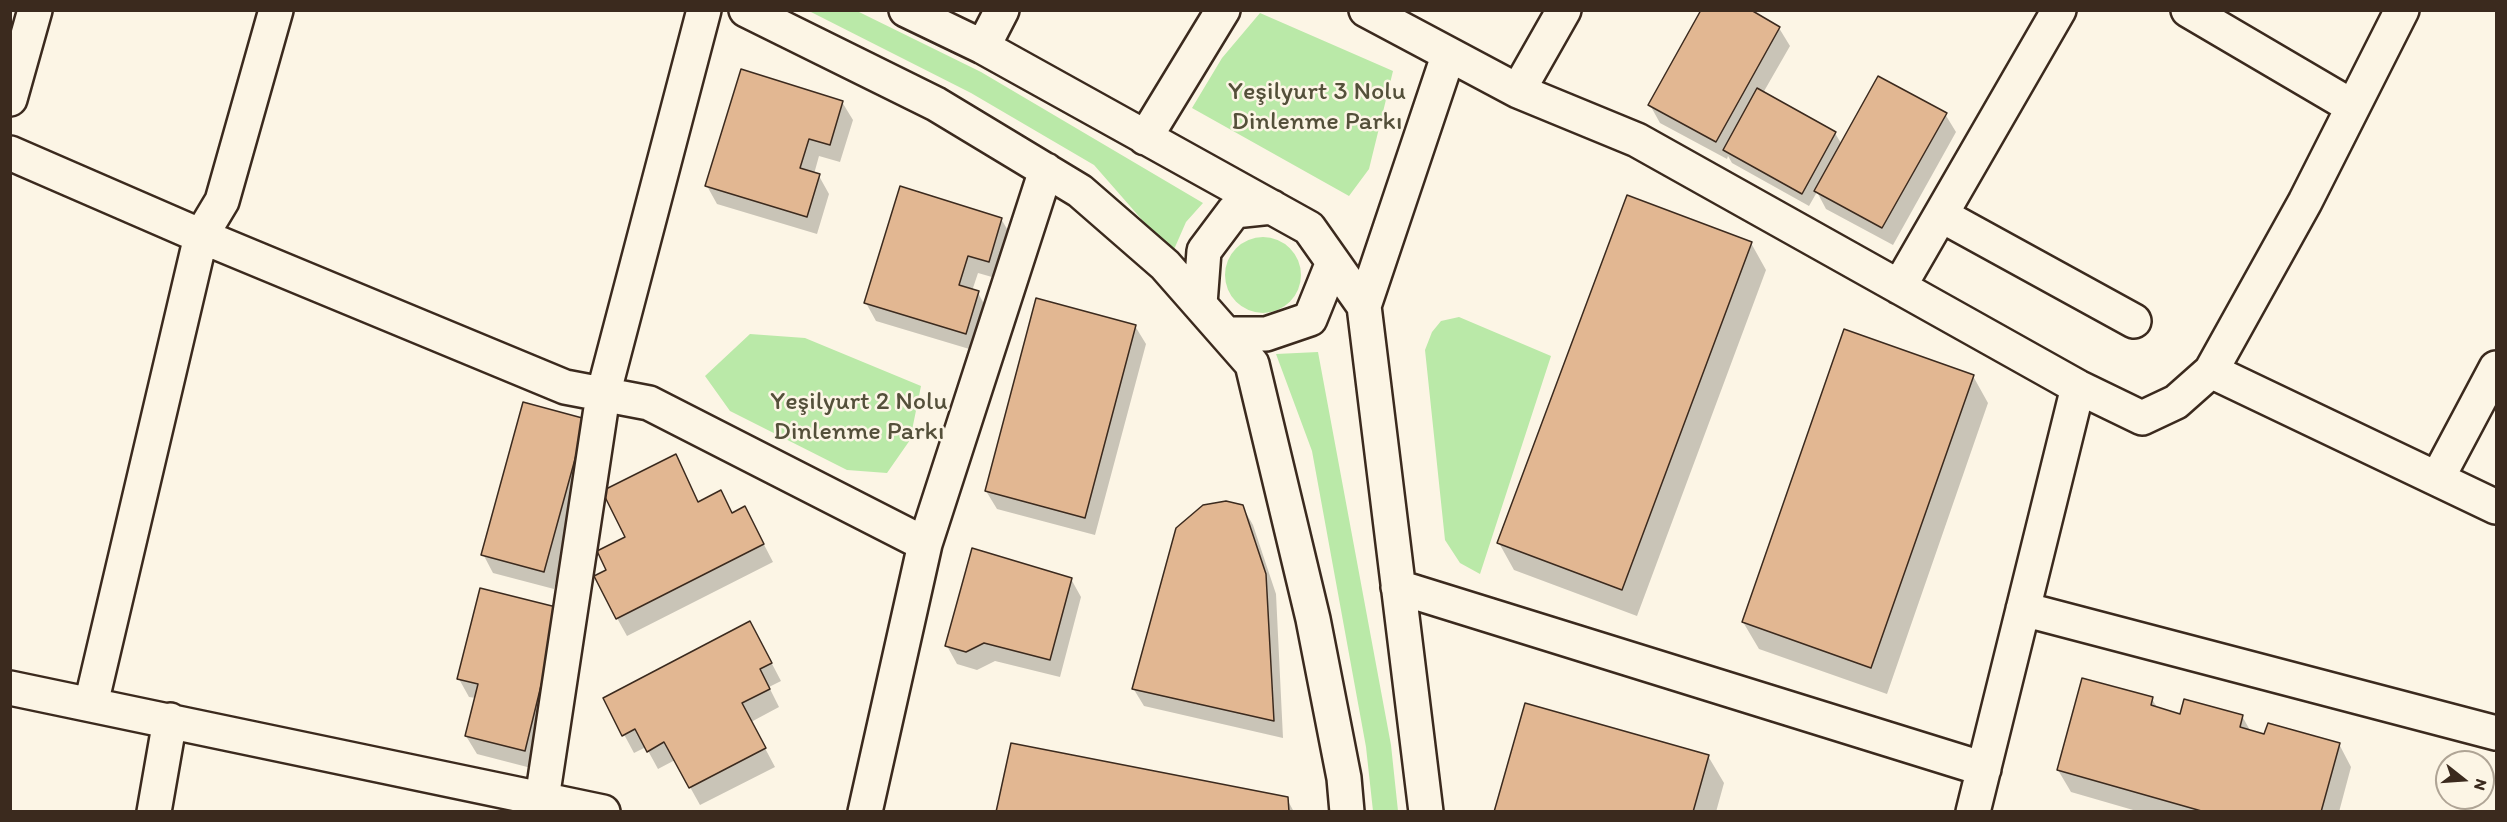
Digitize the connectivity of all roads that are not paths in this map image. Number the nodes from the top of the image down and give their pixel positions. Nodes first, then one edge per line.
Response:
1 (35, 10) edge
2 (276, 10) edge
3 (704, 10) edge
4 (746, 10) edge
5 (906, 10) edge
6 (1002, 10) edge
7 (1223, 10) edge
8 (1366, 10) edge
9 (1564, 10) edge
10 (2059, 10) edge
11 (2188, 10) edge
12 (2402, 10) edge
13 (983, 47) junction
14 (1448, 56) junction
15 (1518, 91) junction
16 (10, 99) edge
17 (2353, 107) junction
18 (1145, 138) junction
19 (10, 153) edge
20 (1046, 170) junction
21 (1272, 207) junction
22 (1941, 215) junction
23 (201, 236) junction
24 (1333, 262) junction
25 (1899, 287) junction
26 (1200, 304) junction
27 (1364, 306) junction
28 (2134, 321) dead end
29 (1226, 334) junction
30 (2496, 368) edge
31 (2211, 371) junction
32 (2078, 387) junction
33 (603, 395) junction
34 (2437, 479) junction
35 (2496, 507) edge
36 (925, 544) junction
37 (1398, 587) junction
38 (2023, 609) junction
39 (10, 688) edge
40 (91, 704) junction
41 (170, 720) junction
42 (2496, 733) edge
43 (1984, 769) junction
44 (542, 799) junction
45 (594, 811) edge
46 (154, 812) edge
47 (865, 812) edge
48 (1347, 812) edge
49 (1426, 812) edge
50 (1973, 812) edge

1 - 16 street
2 - 23 street
3 - 33 street
4 - 20 street
5 - 13 street
6 - 13 street
7 - 18 street
8 - 14 street
9 - 15 street
10 - 22 street
11 - 17 street
12 - 17 street
13 - 18 street
14 - 15 street
14 - 27 street
15 - 25 street
17 - 31 street
18 - 21 street
19 - 23 street
20 - 26 street
20 - 36 street
21 - 24 street
21 - 26 street
22 - 25 street
22 - 28 street
23 - 33 street
23 - 40 street
24 - 27 street
24 - 29 street
25 - 32 street
26 - 29 street
27 - 37 street
29 - 48 street
30 - 34 street
31 - 32 street
31 - 34 street
32 - 38 street
33 - 36 street
33 - 44 street
34 - 35 street
36 - 47 street
37 - 43 street
37 - 49 street
38 - 42 street
38 - 43 street
39 - 40 street
40 - 41 street
41 - 44 street
41 - 46 street
43 - 50 street
44 - 45 street

